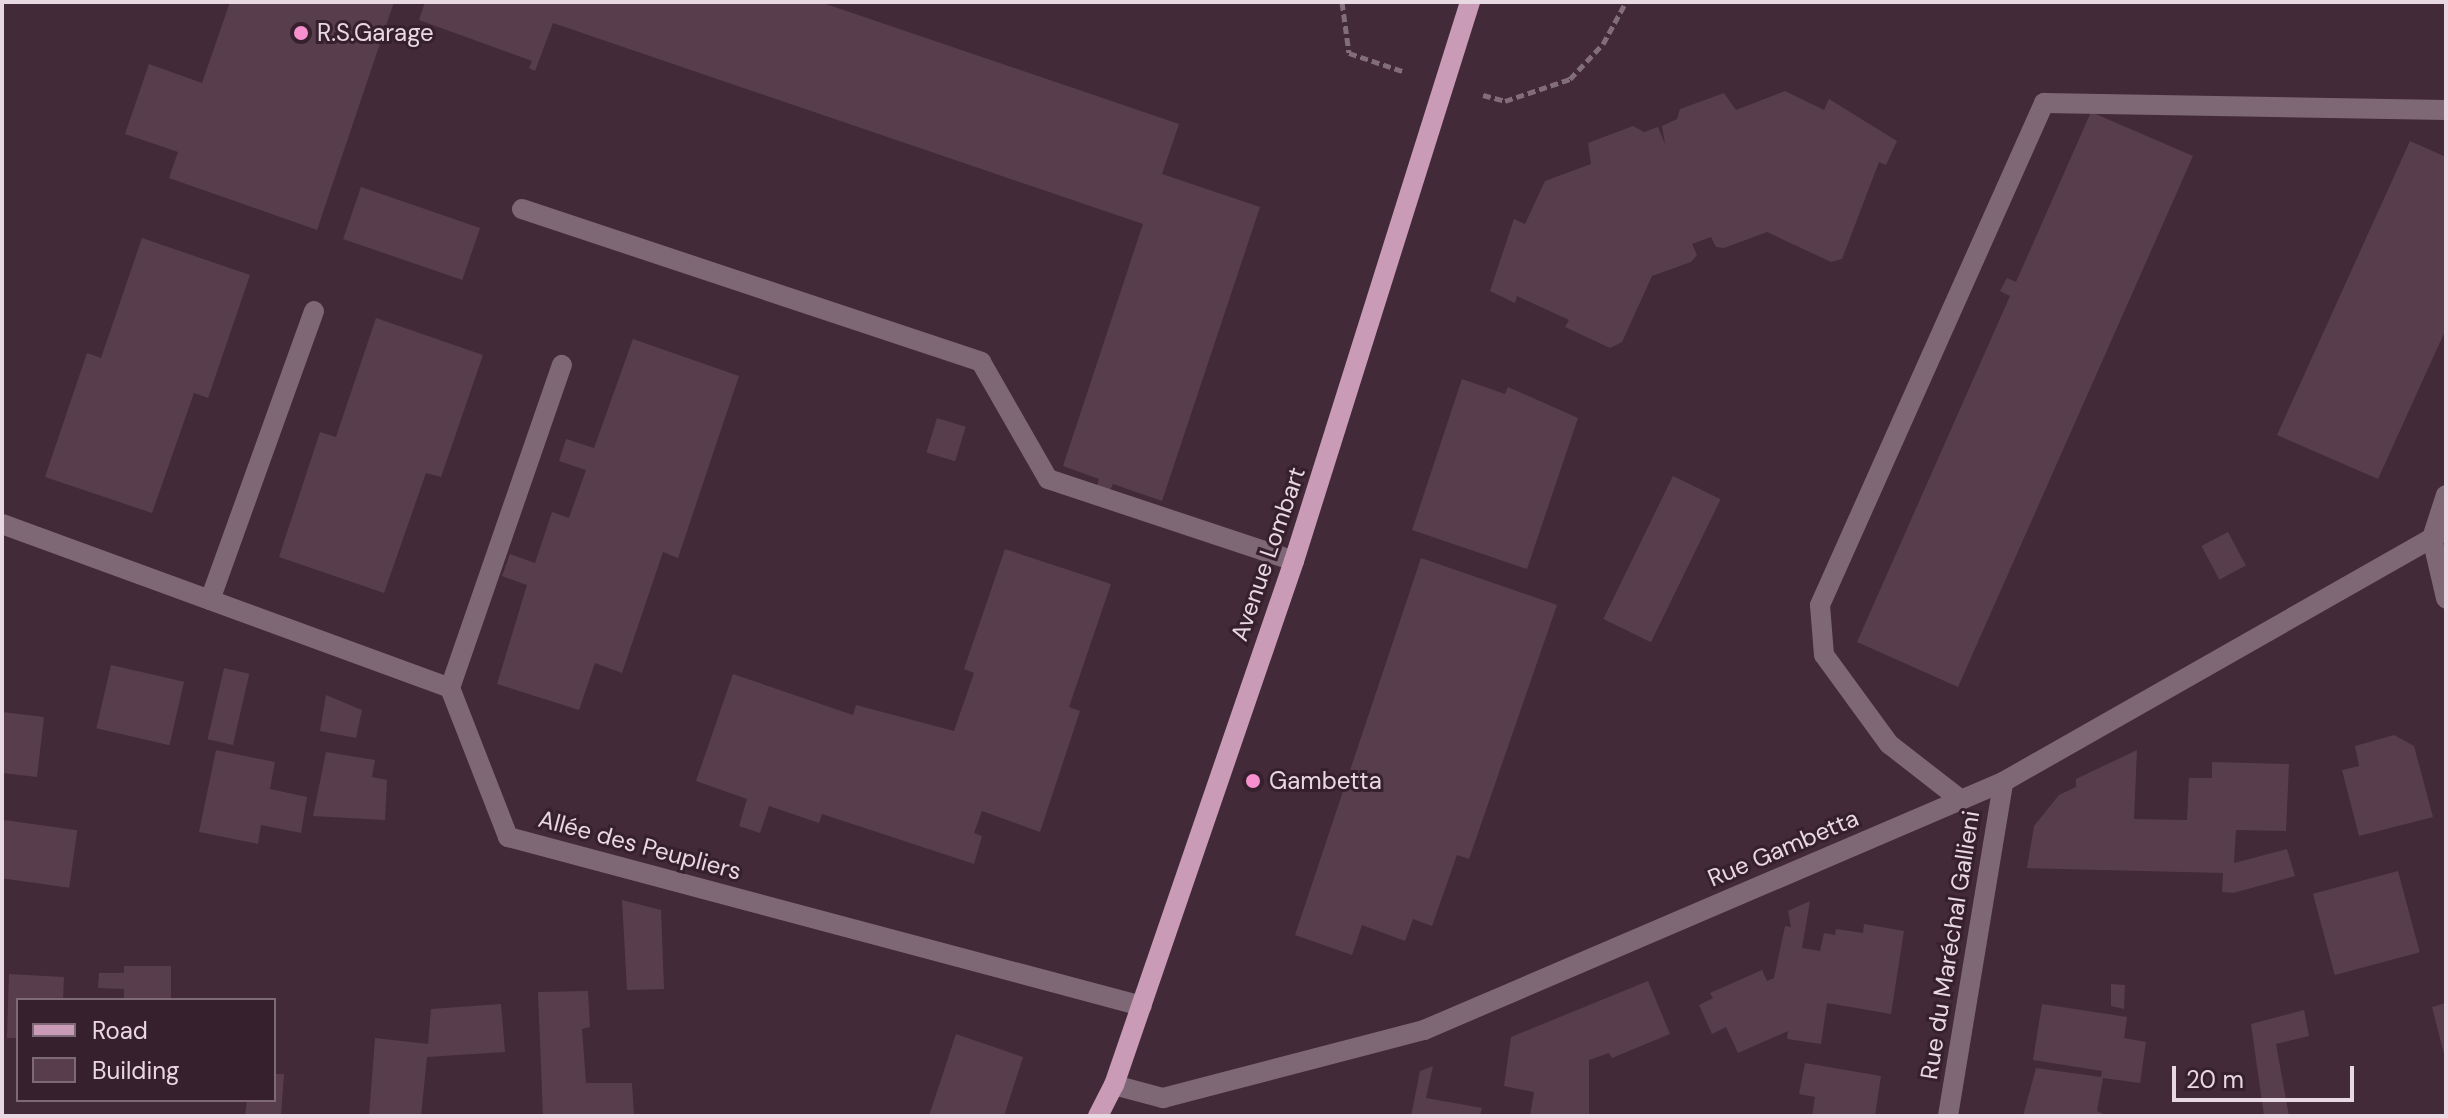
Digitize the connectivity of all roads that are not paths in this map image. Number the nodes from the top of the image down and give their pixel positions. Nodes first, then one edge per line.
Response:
1 (1470, 2) edge
2 (2446, 110) edge
3 (522, 209) dead end
4 (314, 311) dead end
5 (562, 365) dead end
6 (2446, 495) edge
7 (2, 524) edge
8 (2439, 534) edge
9 (1294, 561) junction
10 (2446, 598) edge
11 (210, 600) junction
12 (450, 688) junction
13 (2003, 782) junction
14 (1961, 800) junction
15 (1142, 1006) junction
16 (1114, 1085) junction
17 (1098, 1116) edge
18 (1948, 1116) edge

1 - 9 main road, Avenue Lombart
2 - 14 street
3 - 9 street
4 - 11 street
5 - 12 street
6 - 8 street
7 - 11 street
8 - 10 street
8 - 13 street, Rue Gambetta
9 - 15 main road, Avenue Lombart
11 - 12 street
12 - 15 street, Allée des Peupliers
13 - 14 street, Rue Gambetta
13 - 18 street, Rue du Maréchal Gallieni
14 - 16 street, Rue Gambetta
15 - 16 main road, Avenue Lombart
16 - 17 main road, Avenue Lombart

